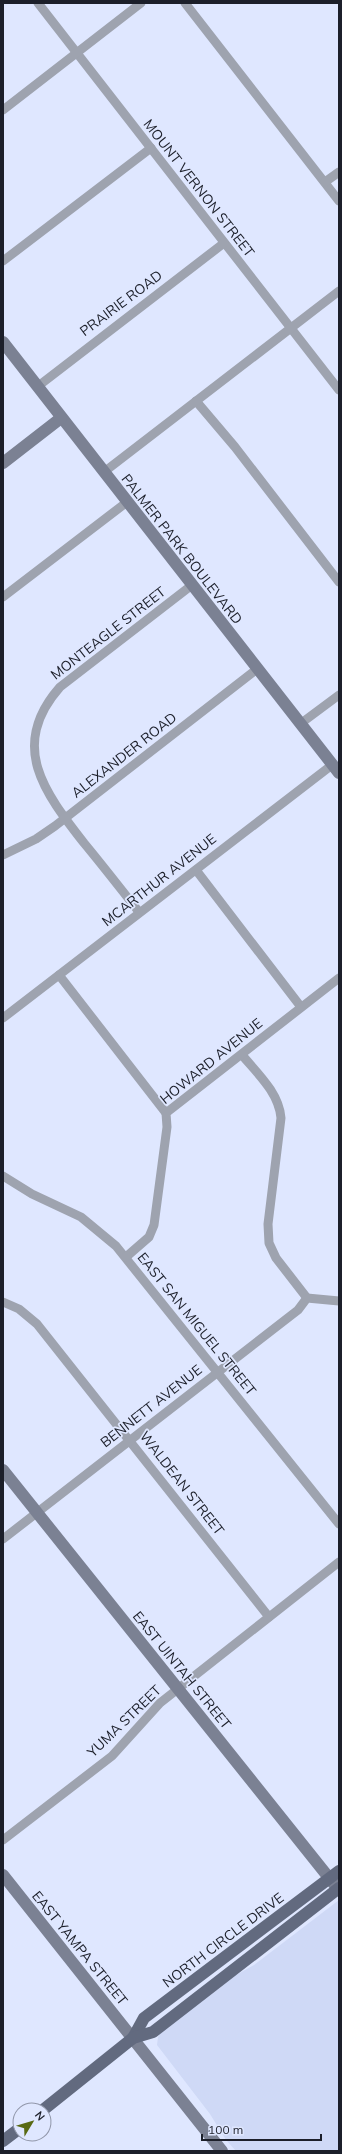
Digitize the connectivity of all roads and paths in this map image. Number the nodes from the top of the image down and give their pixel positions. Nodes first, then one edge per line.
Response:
1 (38, 3) edge
2 (141, 3) edge
3 (185, 3) edge
4 (77, 54) junction
5 (3, 110) edge
6 (151, 148) junction
7 (339, 172) edge
8 (325, 182) junction
9 (339, 201) edge
10 (224, 243) junction
11 (3, 261) edge
12 (339, 291) edge
13 (291, 327) junction
14 (3, 342) edge
15 (37, 387) junction
16 (339, 390) edge
17 (196, 402) junction
18 (61, 418) junction
19 (3, 463) edge
20 (104, 472) junction
21 (127, 502) junction
22 (339, 582) edge
23 (192, 585) junction
24 (3, 597) edge
25 (257, 669) junction
26 (339, 695) edge
27 (300, 724) junction
28 (336, 769) edge
29 (65, 818) junction
30 (3, 855) edge
31 (196, 870) junction
32 (139, 912) junction
33 (59, 975) junction
34 (339, 978) edge
35 (301, 1007) junction
36 (3, 1018) edge
37 (242, 1054) junction
38 (166, 1113) junction
39 (3, 1176) edge
40 (126, 1257) junction
41 (307, 1298) junction
42 (339, 1301) edge
43 (3, 1302) edge
44 (218, 1372) junction
45 (130, 1439) junction
46 (3, 1470) edge
47 (37, 1512) junction
48 (339, 1524) edge
49 (3, 1539) edge
50 (339, 1562) edge
51 (269, 1617) junction
52 (178, 1689) junction
53 (3, 1840) edge
54 (3, 1875) edge
55 (334, 1875) edge
56 (338, 1888) edge
57 (133, 2038) junction
58 (52, 2103) edge
59 (12, 2134) edge
60 (3, 2141) edge
61 (222, 2151) edge

1 - 4 street, MOUNT VERNON STREET
2 - 4 street
3 - 8 street
4 - 5 street
4 - 6 street, MOUNT VERNON STREET
6 - 10 street, MOUNT VERNON STREET
6 - 11 street
7 - 8 street
8 - 9 street
10 - 13 street, MOUNT VERNON STREET
10 - 15 street, PRAIRIE ROAD
12 - 13 street
13 - 16 street, MOUNT VERNON STREET
13 - 17 street
14 - 15 main road, PALMER PARK BOULEVARD
15 - 18 main road, PALMER PARK BOULEVARD
17 - 20 street
17 - 22 street
18 - 19 main road
18 - 20 main road, PALMER PARK BOULEVARD
20 - 21 main road, PALMER PARK BOULEVARD
21 - 23 main road, PALMER PARK BOULEVARD
21 - 24 street
23 - 25 main road, PALMER PARK BOULEVARD
23 - 29 street, MONTEAGLE STREET
25 - 27 main road, PALMER PARK BOULEVARD
25 - 29 street, ALEXANDER ROAD
26 - 27 street
27 - 28 main road, PALMER PARK BOULEVARD
28 - 31 street, MCARTHUR AVENUE
29 - 30 street, ALEXANDER ROAD
29 - 32 street, MONTEAGLE STREET
31 - 32 street, MCARTHUR AVENUE
31 - 35 street
32 - 33 street, MCARTHUR AVENUE
33 - 36 street, MCARTHUR AVENUE
33 - 38 street
34 - 35 street, HOWARD AVENUE
35 - 37 street, HOWARD AVENUE
37 - 38 street, HOWARD AVENUE
37 - 41 street
38 - 40 street, HOWARD AVENUE
39 - 40 street, EAST SAN MIGUEL STREET
40 - 44 street, EAST SAN MIGUEL STREET
41 - 42 street
41 - 44 street, BENNETT AVENUE
43 - 45 street, WALDEAN STREET
44 - 45 street, BENNETT AVENUE
44 - 48 street, EAST SAN MIGUEL STREET
45 - 47 street, BENNETT AVENUE
45 - 51 street, WALDEAN STREET
46 - 47 main road, EAST UINTAH STREET
47 - 49 street, BENNETT AVENUE
47 - 52 main road, EAST UINTAH STREET
50 - 51 street, YUMA STREET
51 - 52 street, YUMA STREET
52 - 53 street, YUMA STREET
52 - 55 main road, EAST UINTAH STREET
54 - 57 main road, EAST YAMPA STREET
55 - 56 main road, EAST UINTAH STREET
55 - 57 main road, NORTH CIRCLE DRIVE
56 - 57 main road, NORTH CIRCLE DRIVE
57 - 58 main road, NORTH CIRCLE DRIVE
57 - 61 main road, EAST YAMPA STREET
59 - 60 main road

